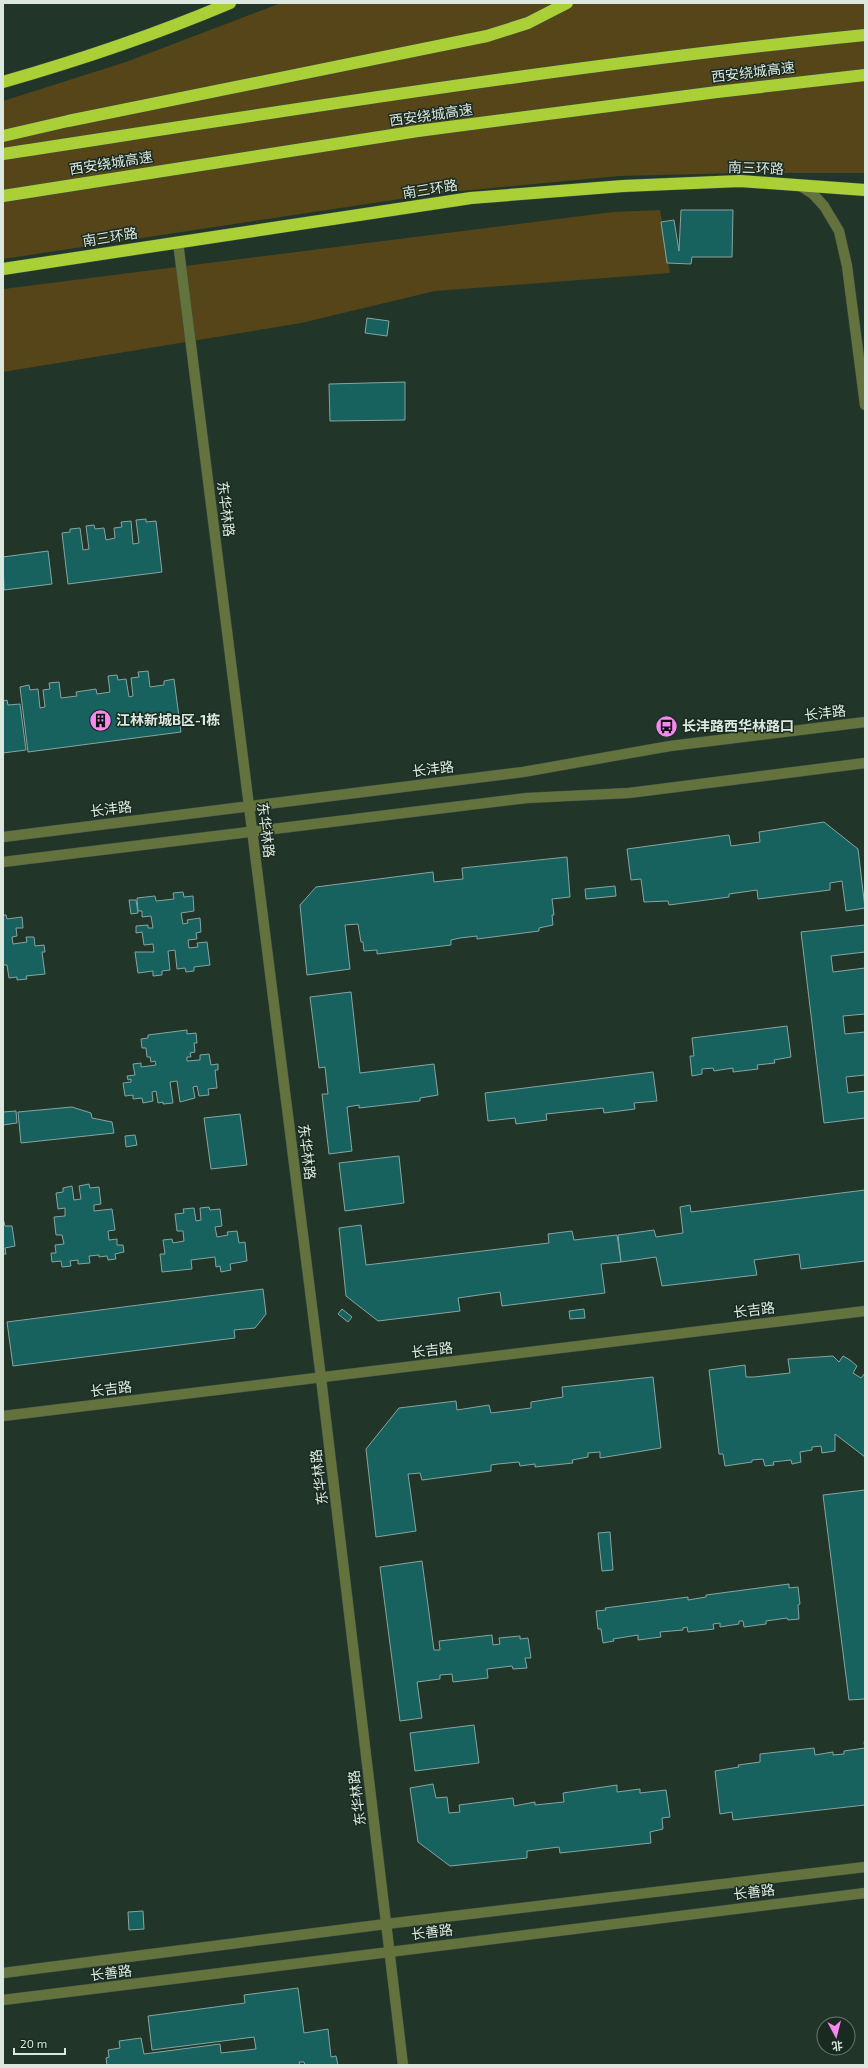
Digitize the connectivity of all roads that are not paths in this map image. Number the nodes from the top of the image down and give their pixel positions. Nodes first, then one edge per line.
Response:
1 (230, 3) edge
2 (566, 3) edge
3 (865, 35) edge
4 (865, 75) edge
5 (865, 79) edge
6 (813, 80) junction
7 (3, 82) edge
8 (3, 136) edge
9 (3, 154) edge
10 (799, 185) junction
11 (865, 190) edge
12 (3, 196) edge
13 (178, 242) junction
14 (3, 269) edge
15 (865, 405) edge
16 (865, 722) edge
17 (865, 763) edge
18 (249, 806) junction
19 (252, 831) junction
20 (3, 837) edge
21 (3, 862) edge
22 (865, 1311) edge
23 (321, 1378) junction
24 (3, 1416) edge
25 (865, 1867) edge
26 (865, 1893) edge
27 (386, 1924) junction
28 (389, 1952) junction
29 (3, 1973) edge
30 (3, 2000) edge
31 (403, 2065) edge

1 - 7 highway
2 - 8 highway
3 - 9 highway, 西安绕城高速
4 - 6 highway, 西安绕城高速
5 - 6 highway
6 - 12 highway, 西安绕城高速
10 - 11 highway, 南三环路
10 - 13 highway, 南三环路
10 - 15 street
13 - 14 highway, 南三环路
13 - 18 street, 东华林路
16 - 18 street, 长沣路
17 - 19 street
18 - 19 street, 东华林路
18 - 20 street, 长沣路
19 - 21 street
19 - 23 street, 东华林路
22 - 23 street, 长吉路
23 - 24 street, 长吉路
23 - 27 street, 东华林路
25 - 27 street, 长善路
26 - 28 street, 长善路
27 - 28 street, 东华林路
27 - 29 street, 长善路
28 - 30 street, 长善路
28 - 31 street, 东华林路

